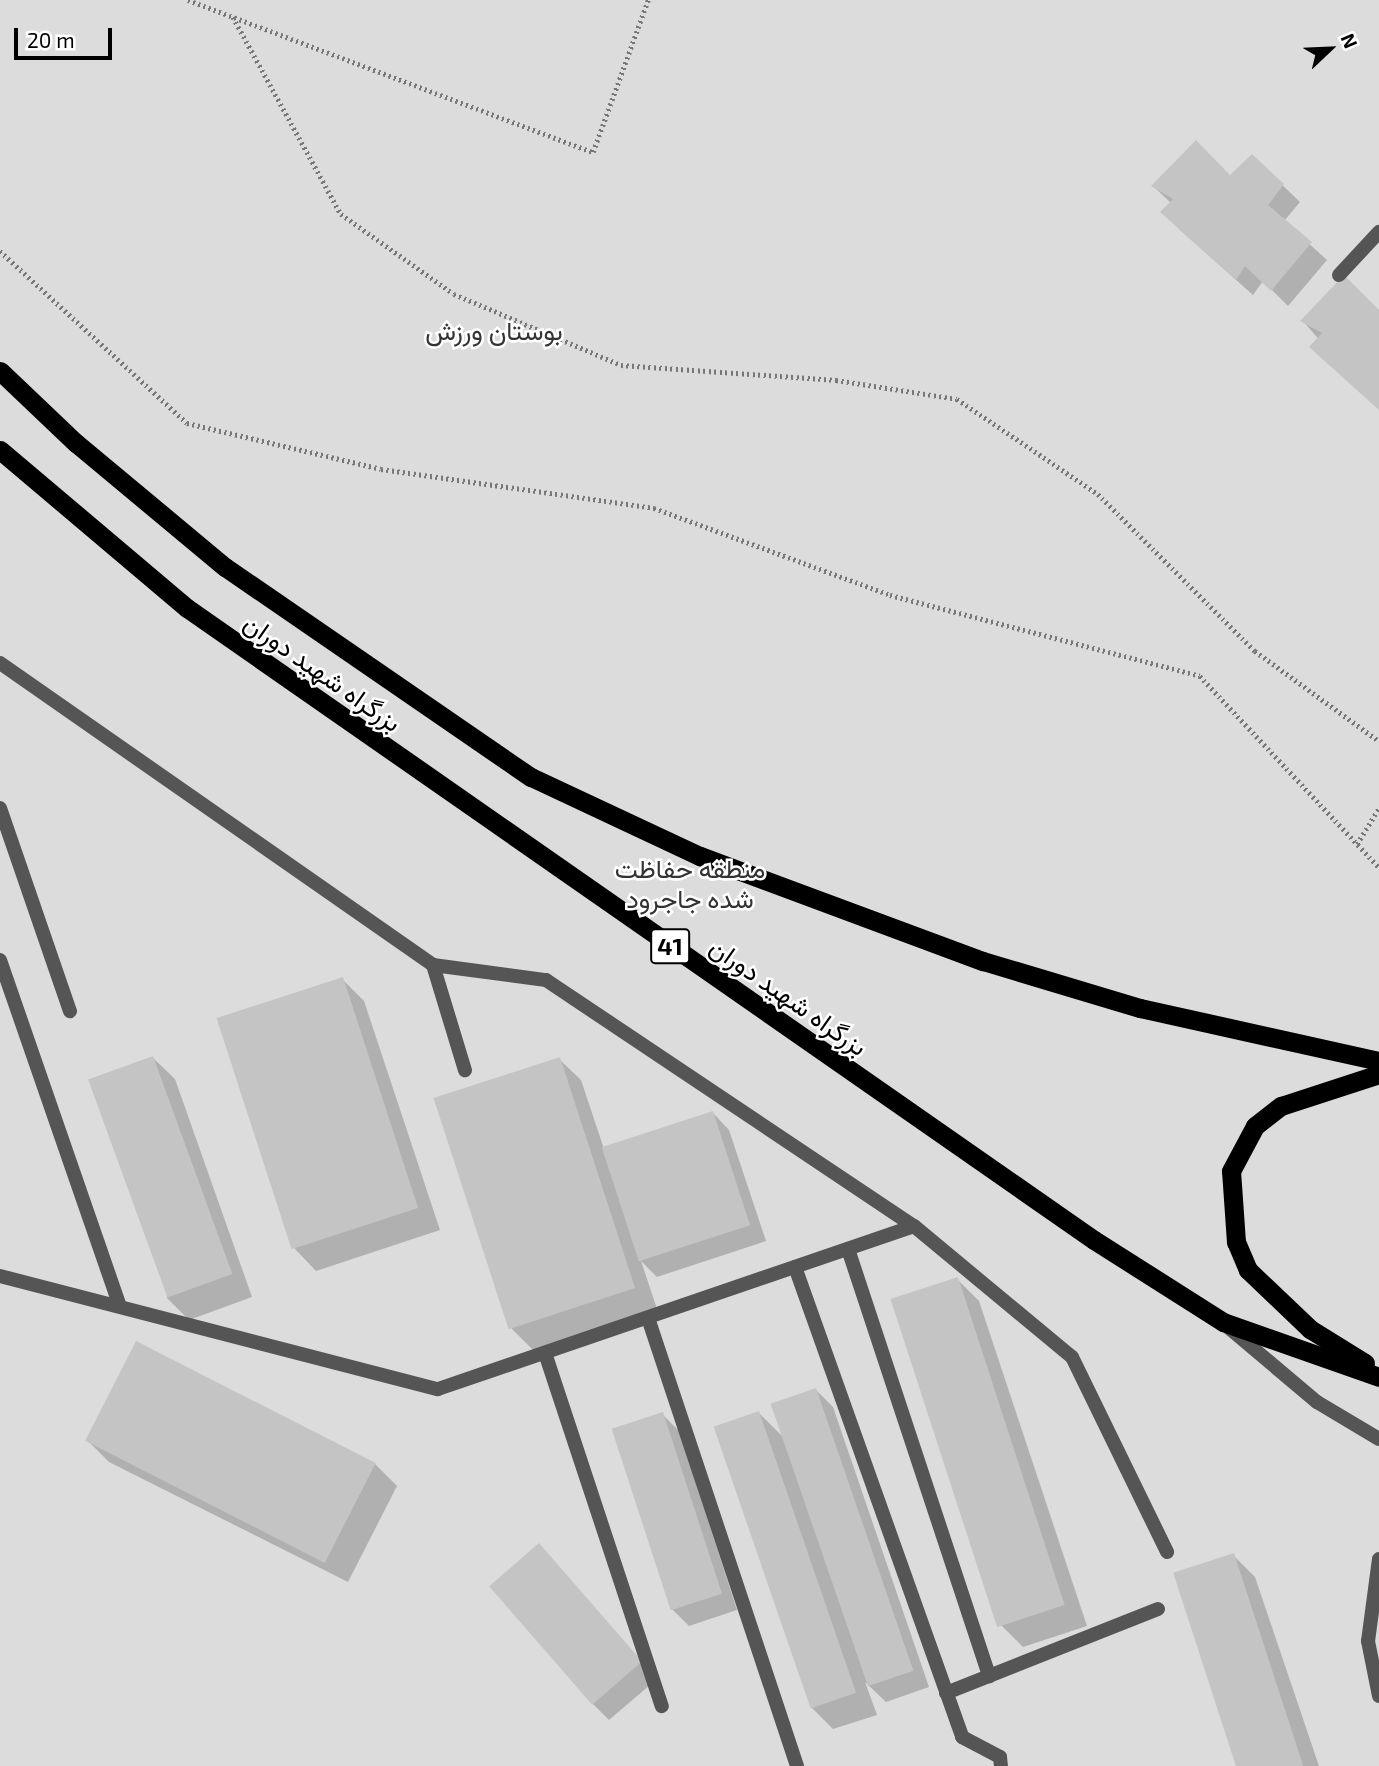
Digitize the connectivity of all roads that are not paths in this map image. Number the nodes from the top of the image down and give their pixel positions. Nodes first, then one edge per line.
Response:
1 (1379, 232) edge
2 (1339, 275) dead end
3 (0, 370) edge
4 (0, 450) edge
5 (0, 663) edge
6 (0, 808) edge
7 (0, 960) edge
8 (433, 965) junction
9 (70, 1011) dead end
10 (1379, 1061) edge
11 (465, 1070) dead end
12 (1379, 1074) edge
13 (914, 1226) junction
14 (848, 1248) junction
15 (795, 1267) junction
16 (0, 1276) edge
17 (119, 1304) junction
18 (648, 1318) junction
19 (1223, 1322) junction
20 (545, 1353) junction
21 (1379, 1374) edge
22 (1379, 1439) edge
23 (1167, 1552) dead end
24 (1379, 1559) edge
25 (1158, 1609) dead end
26 (989, 1676) junction
27 (946, 1693) junction
28 (1379, 1696) edge
29 (662, 1706) dead end
30 (797, 1766) edge
31 (1001, 1766) edge

1 - 2 street
3 - 10 highway, بزرگراه شهید دوران
4 - 19 highway, بزرگراه شهید دوران / 41
5 - 8 street
6 - 9 street
7 - 17 street
8 - 11 street
8 - 13 street
12 - 21 highway
13 - 14 street
13 - 23 street
14 - 15 street
14 - 26 street
15 - 18 street
15 - 27 street
16 - 17 street
17 - 20 street
18 - 20 street
18 - 30 street
19 - 21 highway, بزرگراه شهید دوران / 41
19 - 22 street
20 - 29 street
24 - 28 street
25 - 26 street
26 - 27 street
27 - 31 street

